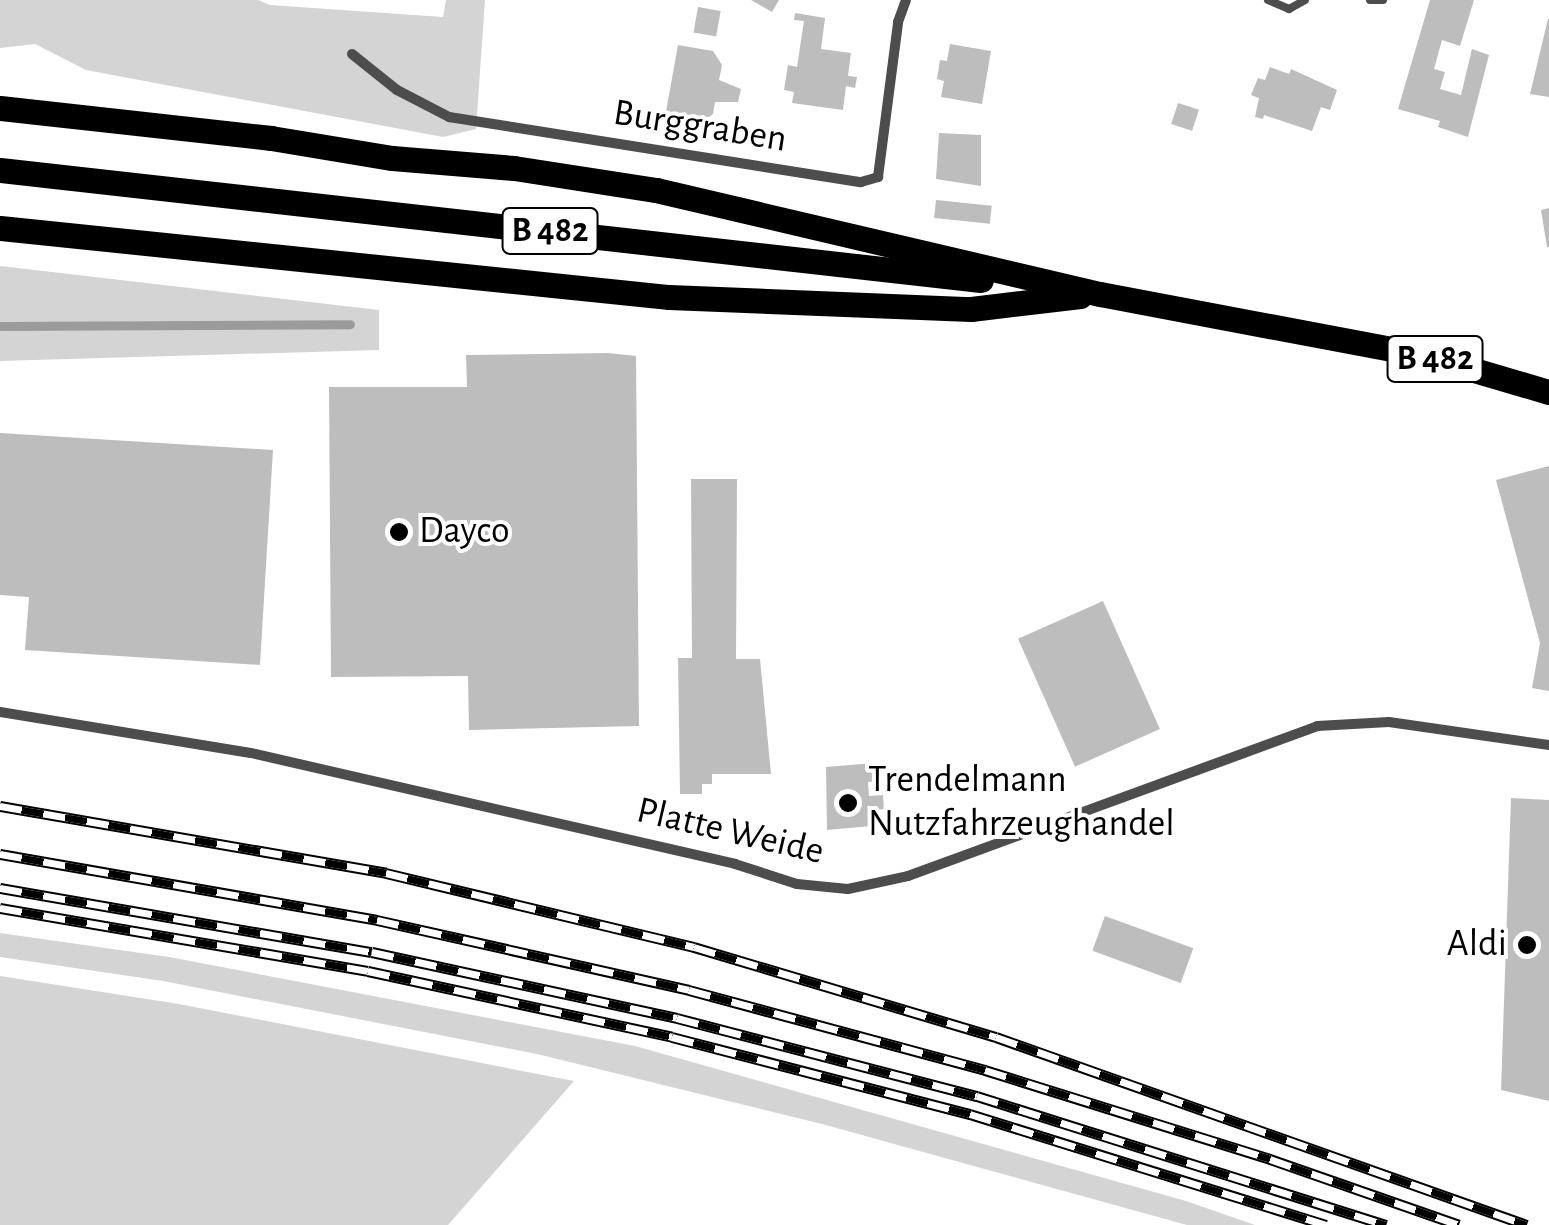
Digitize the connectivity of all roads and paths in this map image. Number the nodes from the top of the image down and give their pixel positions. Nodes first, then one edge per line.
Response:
1 (906, 0) edge
2 (1268, 0) edge
3 (1305, 0) edge
4 (1370, 0) edge
5 (1383, 0) edge
6 (352, 54) dead end
7 (0, 108) edge
8 (0, 170) edge
9 (0, 228) edge
10 (1100, 294) junction
11 (1549, 392) edge
12 (0, 712) edge
13 (1549, 745) edge

1 - 6 street, Burggraben
2 - 3 lane
4 - 5 lane
7 - 10 main road
8 - 10 main road, B 482
9 - 10 main road
10 - 11 main road, B 482
12 - 13 street, Platte Weide

